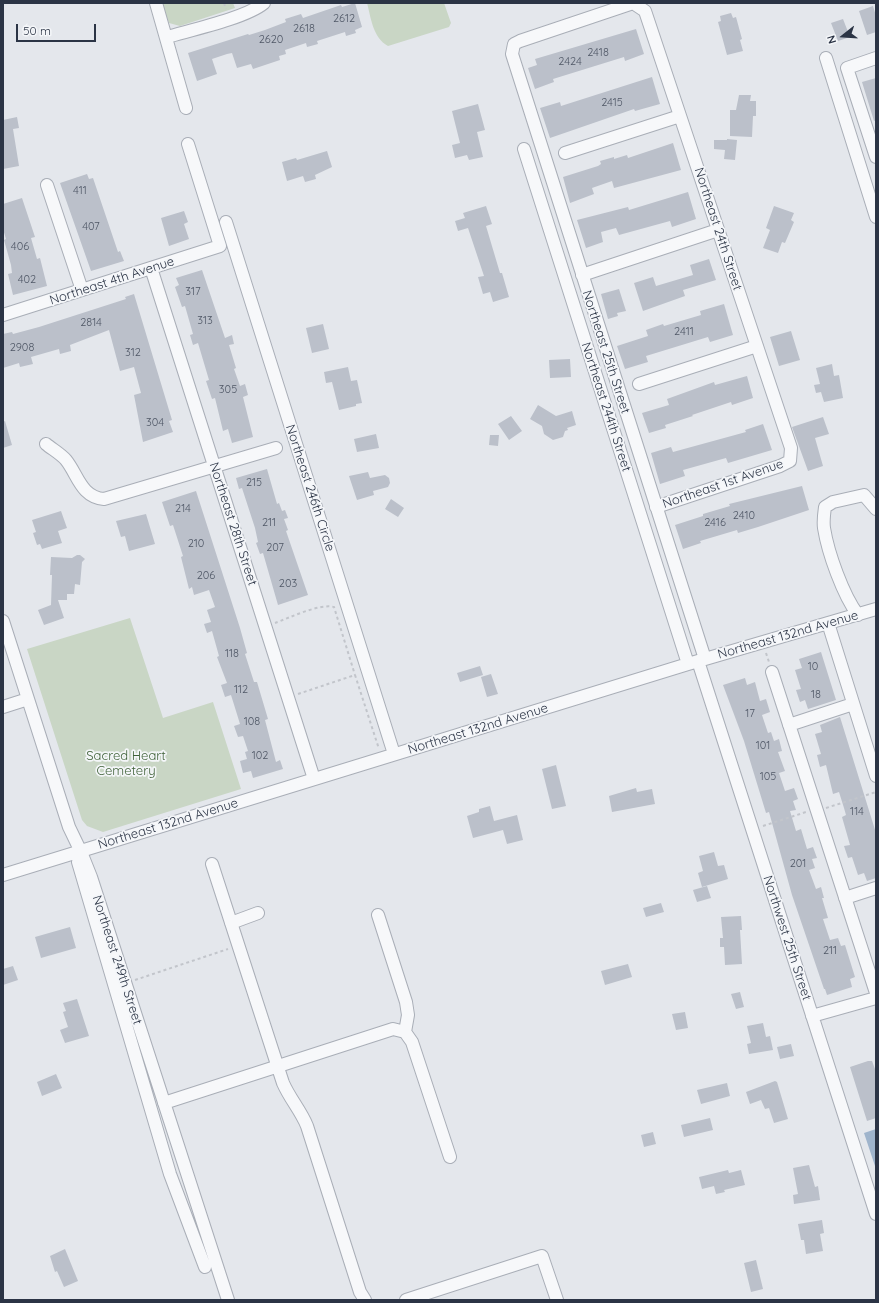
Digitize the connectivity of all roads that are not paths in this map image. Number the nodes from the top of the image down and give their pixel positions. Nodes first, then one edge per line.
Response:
1 (156, 3) edge
2 (264, 3) edge
3 (633, 3) edge
4 (167, 37) junction
5 (826, 58) dead end
6 (876, 58) edge
7 (186, 108) dead end
8 (680, 116) junction
9 (188, 144) dead end
10 (524, 149) dead end
11 (565, 153) dead end
12 (876, 157) edge
13 (47, 185) dead end
14 (876, 217) edge
15 (226, 222) dead end
16 (718, 230) junction
17 (152, 268) junction
18 (582, 275) junction
19 (82, 290) junction
20 (3, 315) edge
21 (757, 346) junction
22 (639, 384) dead end
23 (46, 444) dead end
24 (276, 448) dead end
25 (790, 461) joint
26 (215, 467) junction
27 (656, 507) junction
28 (876, 509) edge
29 (876, 609) edge
30 (858, 615) junction
31 (3, 621) edge
32 (828, 623) junction
33 (697, 662) junction
34 (772, 672) road end
35 (28, 700) junction
36 (853, 704) junction
37 (3, 707) edge
38 (789, 725) junction
39 (394, 754) junction
40 (876, 776) edge
41 (314, 779) junction
42 (78, 852) junction
43 (212, 864) dead end
44 (3, 875) edge
45 (876, 888) edge
46 (845, 898) junction
47 (258, 913) dead end
48 (378, 915) dead end
49 (231, 923) junction
50 (876, 993) edge
51 (876, 998) edge
52 (812, 1016) junction
53 (405, 1032) junction
54 (278, 1066) junction
55 (164, 1103) junction
56 (450, 1157) dead end
57 (875, 1208) edge
58 (205, 1267) dead end
59 (228, 1300) edge
60 (366, 1300) edge
61 (406, 1300) edge
62 (557, 1300) edge

1 - 4 street
2 - 4 street
3 - 8 street, Northeast 24th Street
3 - 18 street, Northeast 25th Street
4 - 7 street
5 - 14 street
6 - 12 street
8 - 11 street
8 - 16 street, Northeast 24th Street
9 - 17 street, Northeast 4th Avenue
10 - 33 street, Northeast 244th Street
13 - 19 street
15 - 39 street, Northeast 246th Circle
16 - 18 street
16 - 21 street, Northeast 24th Street
17 - 19 street, Northeast 4th Avenue
17 - 26 street, Northeast 28th Street
18 - 27 street, Northeast 25th Street
19 - 20 street, Northeast 4th Avenue
21 - 22 street
21 - 25 street, Northeast 24th Street
23 - 26 street
24 - 26 street
25 - 27 street, Northeast 1st Avenue
26 - 41 street, Northeast 28th Street
27 - 33 street, Northeast 25th Street
28 - 30 street
29 - 30 street, Northeast 132nd Avenue
30 - 32 street, Northeast 132nd Avenue
31 - 35 street, Northeast 249th Street
32 - 33 street, Northeast 132nd Avenue
32 - 36 street
33 - 39 street, Northeast 132nd Avenue
33 - 52 street, Northwest 25th Street
34 - 38 street
35 - 37 street
35 - 42 street, Northeast 249th Street
36 - 38 street
36 - 40 street
38 - 46 street
39 - 41 street, Northeast 132nd Avenue
41 - 42 street, Northeast 132nd Avenue
42 - 44 street, Northeast 132nd Avenue
42 - 55 street, Northeast 249th Street
42 - 58 street
43 - 49 street
45 - 46 street
46 - 50 street
47 - 49 street
48 - 53 street
49 - 54 street
51 - 52 street
52 - 57 street, Northwest 25th Street
53 - 54 street
53 - 56 street
54 - 55 street
54 - 60 street
55 - 59 street, Northeast 249th Street
61 - 62 street

